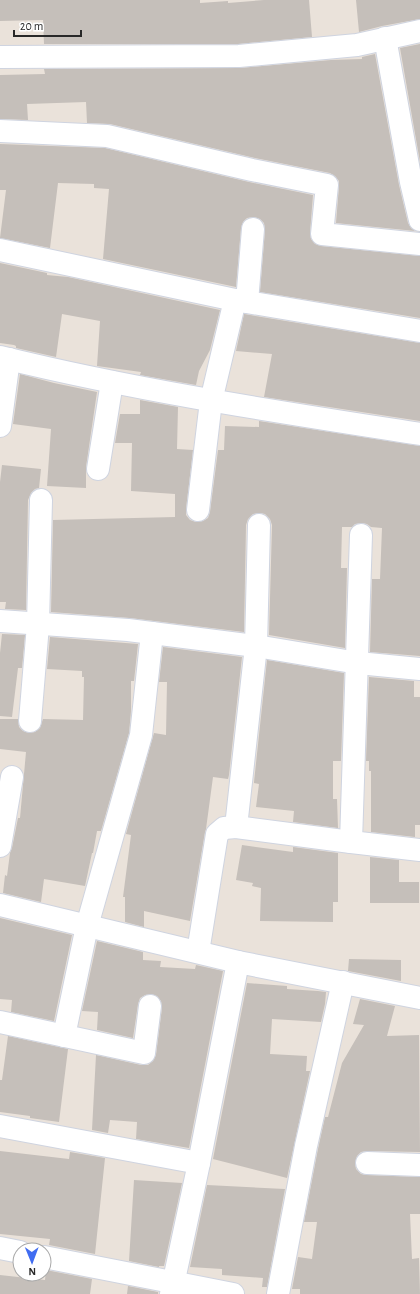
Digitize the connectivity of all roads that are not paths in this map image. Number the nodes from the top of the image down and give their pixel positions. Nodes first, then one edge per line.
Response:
1 (420, 31) edge
2 (385, 38) junction
3 (0, 57) edge
4 (0, 131) edge
5 (420, 220) edge
6 (253, 229) dead end
7 (420, 244) edge
8 (0, 250) edge
9 (241, 301) junction
10 (420, 331) edge
11 (4, 358) edge
12 (112, 382) junction
13 (211, 401) junction
14 (0, 426) edge
15 (420, 434) edge
16 (98, 469) dead end
17 (41, 500) dead end
18 (198, 510) dead end
19 (258, 525) dead end
20 (361, 535) dead end
21 (0, 621) edge
22 (38, 625) junction
23 (152, 633) junction
24 (256, 646) junction
25 (358, 663) junction
26 (420, 669) edge
27 (30, 721) dead end
28 (12, 777) dead end
29 (236, 827) junction
30 (351, 842) junction
31 (0, 846) edge
32 (420, 850) edge
33 (0, 905) edge
34 (87, 926) junction
35 (198, 952) junction
36 (238, 962) junction
37 (343, 982) junction
38 (420, 998) edge
39 (150, 1006) dead end
40 (0, 1022) edge
41 (64, 1036) junction
42 (0, 1126) edge
43 (199, 1163) junction
44 (367, 1163) dead end
45 (420, 1165) edge
46 (0, 1248) edge
47 (12, 1250) edge
48 (52, 1259) edge
49 (173, 1288) edge
50 (233, 1294) edge
51 (278, 1294) edge

1 - 2 street
2 - 3 street
2 - 5 street
4 - 7 street
6 - 9 street
8 - 9 street
9 - 10 street
9 - 13 street
11 - 12 street
11 - 14 street
12 - 13 street
12 - 16 street
13 - 15 street
13 - 18 street
17 - 22 street
19 - 24 street
20 - 25 street
21 - 22 street
22 - 23 street
22 - 27 street
23 - 24 street
23 - 34 street
24 - 25 street
24 - 29 street
25 - 26 street
25 - 30 street
28 - 31 street
29 - 30 street
29 - 35 street
30 - 32 street
33 - 34 street
34 - 35 street
34 - 41 street
35 - 36 street
36 - 37 street
36 - 43 street
37 - 38 street
37 - 51 street
39 - 41 street
40 - 41 street
42 - 43 street
43 - 49 street
44 - 45 street
46 - 47 street
48 - 49 street
49 - 50 street

